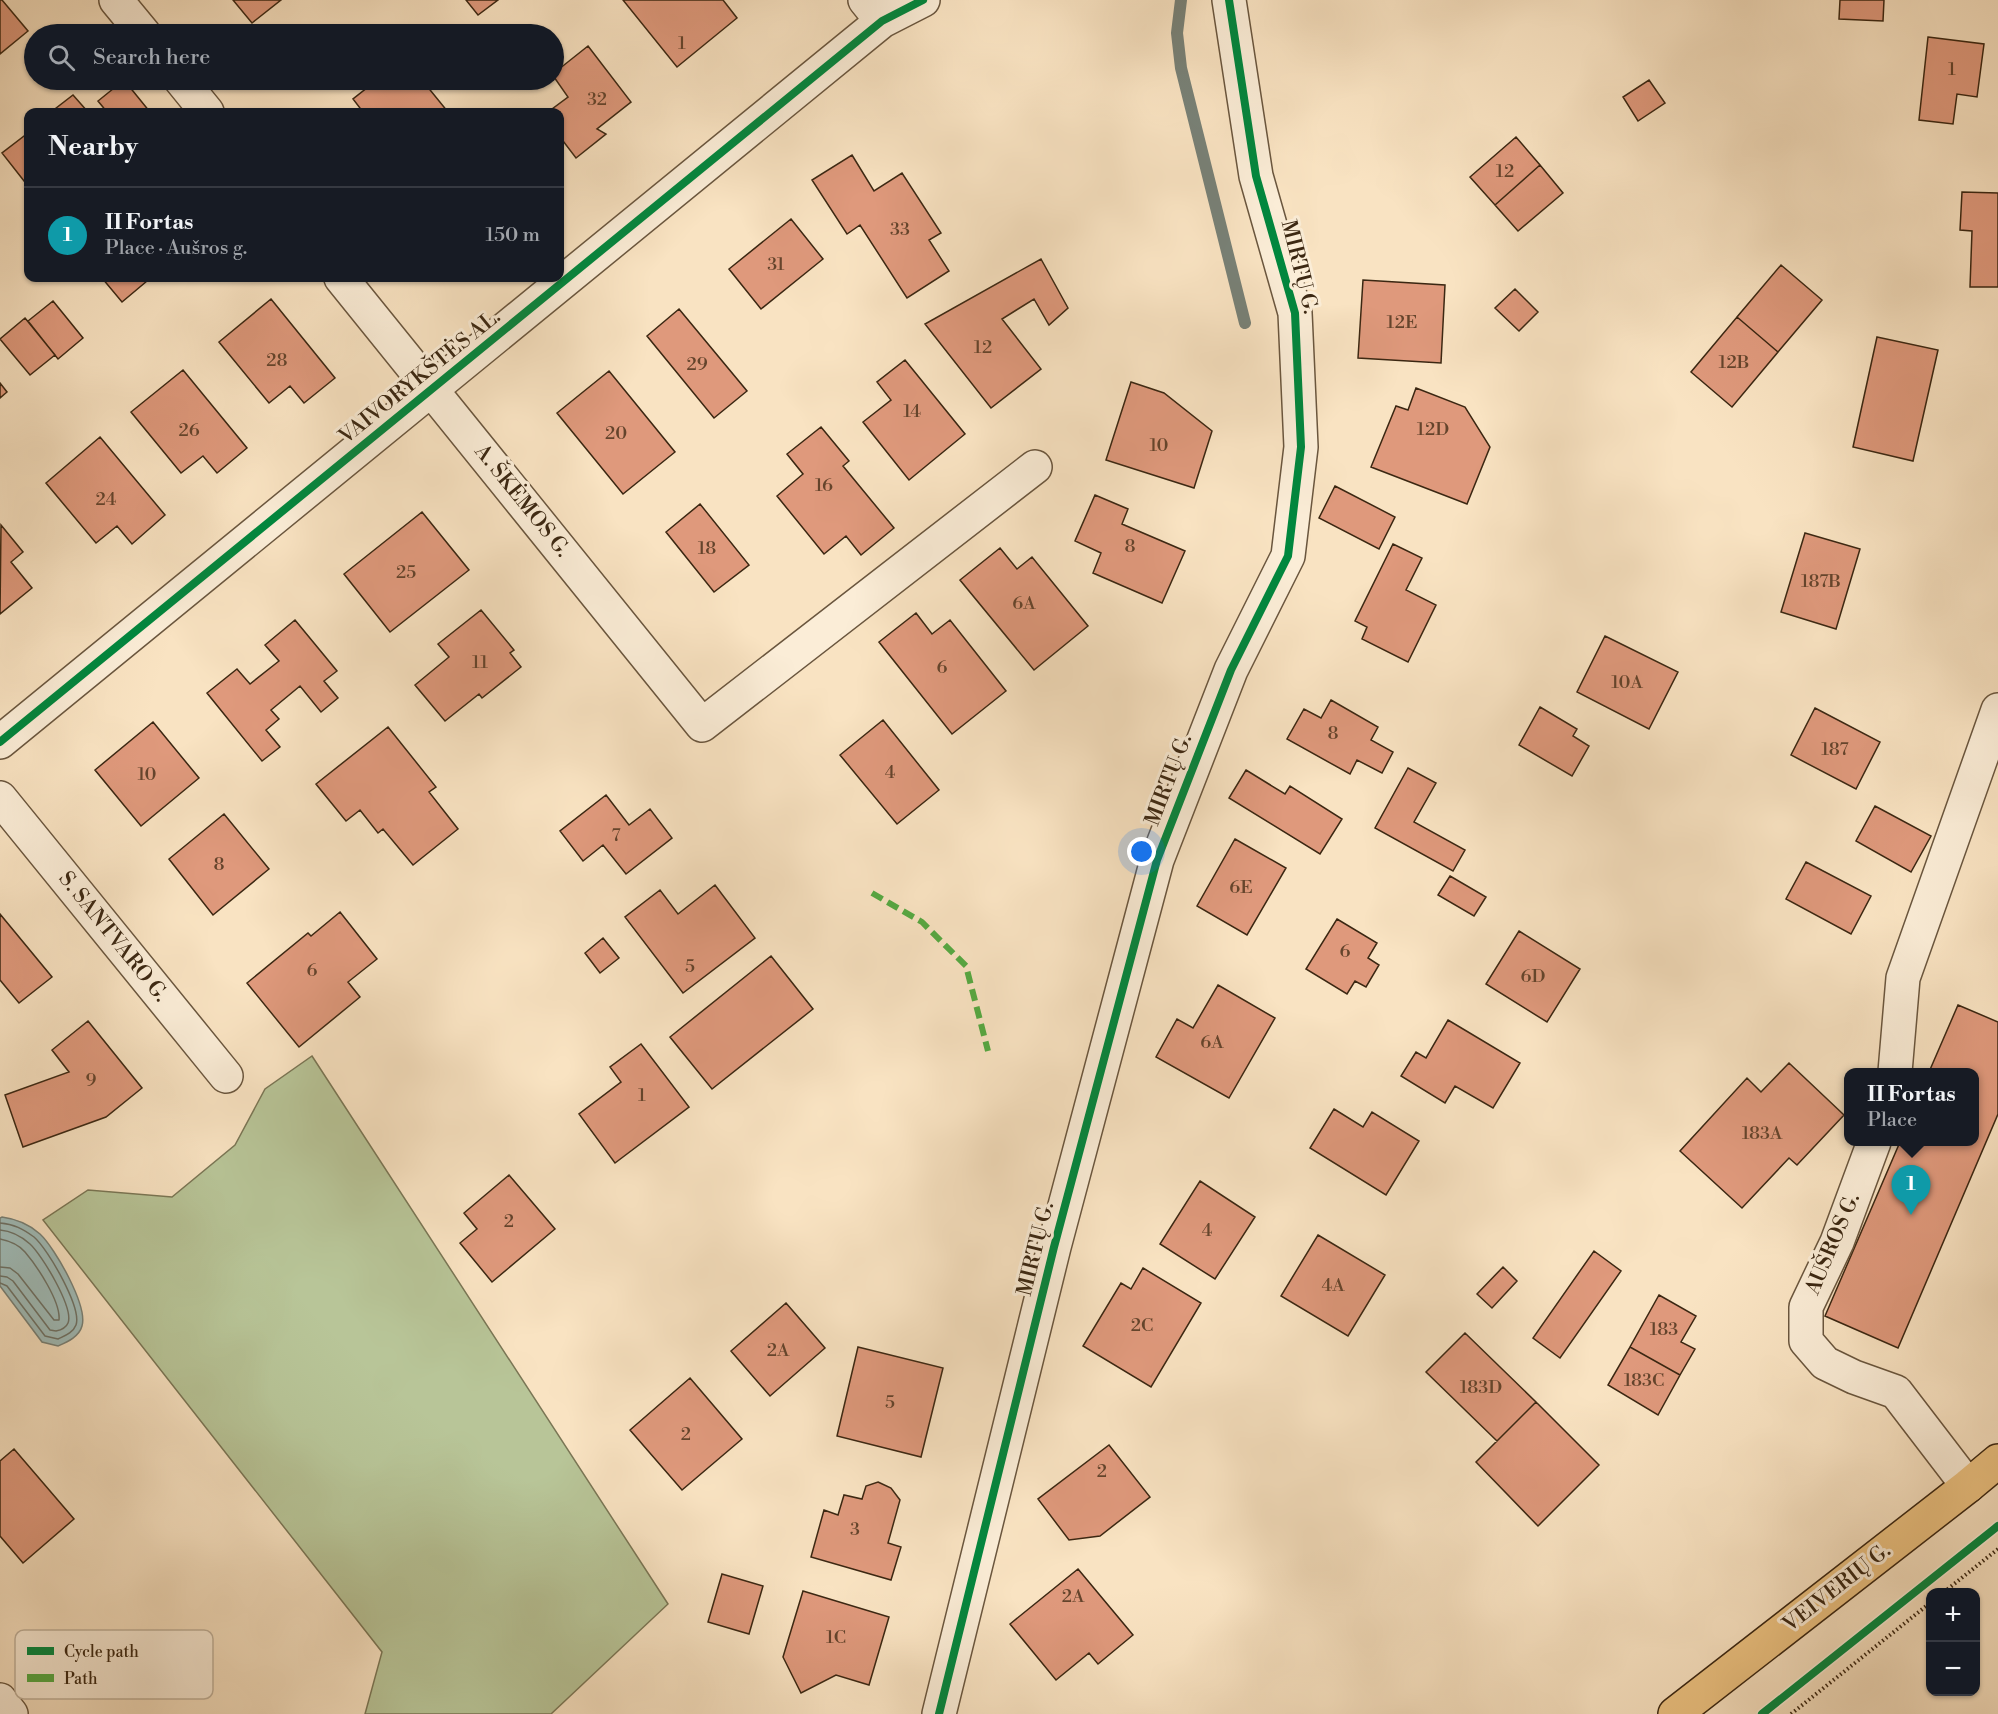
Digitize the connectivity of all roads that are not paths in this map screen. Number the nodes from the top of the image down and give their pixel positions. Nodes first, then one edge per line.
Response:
1 (116, 0) edge
2 (923, 0) edge
3 (1229, 0) edge
4 (873, 11) edge
5 (136, 24) edge
6 (189, 90) edge
7 (204, 108) edge
8 (564, 277) edge
9 (344, 282) edge
10 (558, 282) edge
11 (432, 390) junction
12 (1035, 467) dead end
13 (1998, 710) edge
14 (0, 742) edge
15 (0, 798) edge
16 (1895, 1068) edge
17 (226, 1076) dead end
18 (1873, 1146) edge
19 (1998, 1461) edge
20 (1968, 1486) junction
21 (0, 1700) edge
22 (11, 1714) edge
23 (939, 1714) edge
24 (1675, 1714) edge

1 - 5 street
2 - 4 street, VAIVORYKŠTĖS AL.
3 - 23 street, MIRTŲ G.
4 - 8 street, VAIVORYKŠTĖS AL.
6 - 7 street
9 - 11 street, A. ŠKĖMOS G.
10 - 11 street, VAIVORYKŠTĖS AL.
11 - 12 street, A. ŠKĖMOS G.
11 - 14 street, VAIVORYKŠTĖS AL.
13 - 16 street
15 - 17 street, S. SANTVARO G.
18 - 20 street, AUŠROS G.
19 - 20 main road, VEIVERIŲ G.
20 - 24 main road, VEIVERIŲ G.
21 - 22 street

